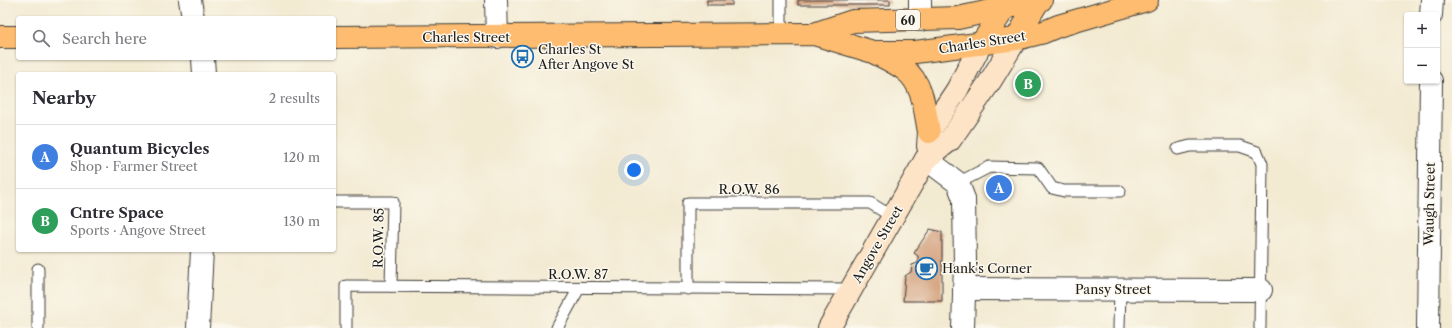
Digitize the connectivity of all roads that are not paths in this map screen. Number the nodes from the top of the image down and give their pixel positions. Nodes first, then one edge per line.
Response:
1 (190, 0) edge
2 (496, 0) edge
3 (781, 0) edge
4 (1039, 0) edge
5 (1147, 0) edge
6 (1432, 0) edge
7 (1006, 4) edge
8 (920, 10) edge
9 (1432, 12) edge
10 (193, 16) edge
11 (781, 34) junction
12 (814, 34) junction
13 (0, 37) edge
14 (16, 37) edge
15 (336, 37) edge
16 (497, 37) junction
17 (1016, 39) junction
18 (981, 44) junction
19 (873, 52) junction
20 (203, 60) edge
21 (204, 72) edge
22 (1431, 84) edge
23 (929, 132) junction
24 (1178, 149) dead end
25 (926, 159) junction
26 (958, 183) junction
27 (1120, 191) dead end
28 (336, 202) edge
29 (893, 217) junction
30 (202, 252) edge
31 (38, 269) dead end
32 (392, 286) junction
33 (579, 288) junction
34 (688, 289) junction
35 (851, 289) junction
36 (964, 289) junction
37 (1120, 290) junction
38 (1261, 290) junction
39 (38, 328) edge
40 (198, 328) edge
41 (346, 328) edge
42 (557, 328) edge
43 (829, 328) edge
44 (963, 328) edge
45 (1119, 328) edge
46 (1260, 328) edge
47 (1428, 328) edge

1 - 10 street
2 - 16 street
3 - 11 lane
4 - 7 main road, Charles Street / 60
4 - 17 main road
5 - 17 main road, Charles Street / 60
6 - 9 street
7 - 8 main road, Charles Street / 60
7 - 18 main road
8 - 12 main road, Charles Street / 60
11 - 12 main road, Charles Street / 60
11 - 16 main road, Charles Street / 60
12 - 19 main road, Charles Street / 60
13 - 14 main road
15 - 16 main road, Charles Street / 60
17 - 18 main road, Charles Street / 60
17 - 25 main road, Angove Street
18 - 19 main road, Charles Street / 60
18 - 23 main road, Angove Street
19 - 23 main road
20 - 21 street
22 - 47 street, Waugh Street
23 - 25 main road, Angove Street
24 - 38 lane
25 - 26 street
25 - 29 main road, Angove Street
26 - 27 lane
26 - 36 street
28 - 32 lane, R.O.W. 85
29 - 34 lane, R.O.W. 86
29 - 35 main road, Angove Street
30 - 40 street
31 - 39 lane
32 - 33 lane, R.O.W. 87
32 - 41 lane, R.O.W. 87
33 - 34 lane, R.O.W. 87
33 - 42 lane
34 - 35 lane, R.O.W. 87
35 - 43 main road, Angove Street
36 - 37 street, Pansy Street
36 - 44 street
37 - 38 street, Pansy Street
37 - 45 lane
38 - 46 lane

